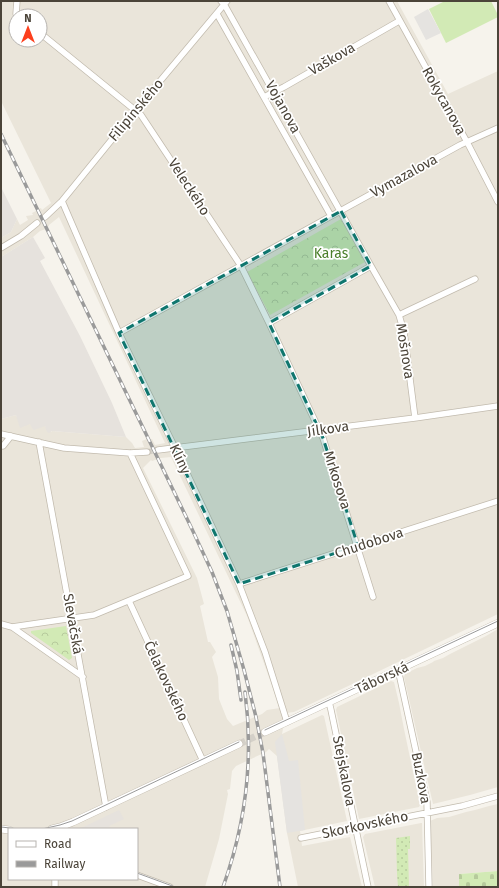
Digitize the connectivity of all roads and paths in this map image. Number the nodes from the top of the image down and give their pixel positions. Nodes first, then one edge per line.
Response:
1 (389, 1) edge
2 (224, 2) edge
3 (217, 14) junction
4 (399, 21) junction
5 (48, 40) edge
6 (274, 92) junction
7 (264, 97) junction
8 (135, 111) junction
9 (498, 128) edge
10 (467, 142) junction
11 (62, 201) junction
12 (498, 202) edge
13 (341, 211) junction
14 (332, 216) junction
15 (45, 217) dead end
16 (37, 223) dead end
17 (1, 248) edge
18 (241, 266) junction
19 (372, 266) junction
20 (475, 279) dead end
21 (399, 315) junction
22 (269, 323) junction
23 (119, 333) junction
24 (498, 406) edge
25 (415, 418) junction
26 (320, 430) junction
27 (1, 434) edge
28 (11, 436) junction
29 (39, 442) junction
30 (1, 446) edge
31 (175, 448) junction
32 (158, 450) tunnel mouth
33 (147, 452) tunnel mouth
34 (130, 453) junction
35 (498, 501) edge
36 (358, 546) junction
37 (240, 584) junction
38 (373, 597) dead end
39 (129, 601) junction
40 (72, 619) junction
41 (498, 623) edge
42 (1, 624) edge
43 (12, 627) junction
44 (398, 671) junction
45 (82, 677) junction
46 (329, 702) junction
47 (287, 722) junction
48 (265, 732) tunnel mouth
49 (239, 744) tunnel mouth
50 (203, 761) junction
51 (498, 796) edge
52 (106, 807) junction
53 (428, 813) junction
54 (355, 827) junction
55 (56, 828) edge
56 (301, 838) dead end
57 (138, 875) edge
58 (170, 887) edge
59 (368, 887) edge
60 (429, 887) edge

1 - 4 street, Rokycanova
2 - 3 street, Filipínského
2 - 6 street, Vojanova
3 - 7 street, Vojanova
3 - 8 street, Filipínského
4 - 6 street, Vaškova
4 - 10 street, Rokycanova
5 - 8 street, Veleckého
6 - 7 street, Vaškova
6 - 13 street, Vojanova
7 - 14 street, Vojanova
8 - 11 street, Filipínského
8 - 18 street, Veleckého
9 - 10 street, Vymazalova
10 - 12 street, Rokycanova
10 - 13 street, Vymazalova
11 - 15 street, Filipínského
11 - 23 street, Klíny
13 - 14 street, Vymazalova
13 - 19 street, Vojanova
14 - 18 street, Vymazalova
16 - 17 street
18 - 22 street, Veleckého
18 - 23 street, Vymazalova
19 - 21 street, Mošnova
19 - 22 street
20 - 21 street
21 - 25 street, Mošnova
22 - 26 street, Mrkosova
23 - 31 street, Klíny
24 - 25 street, Jílkova
25 - 26 street, Jílkova
26 - 31 street, Jílkova
26 - 36 street, Mrkosova
27 - 28 street
28 - 29 street
28 - 30 street
29 - 34 street
29 - 40 street, Slevačská
31 - 32 street, Jílkova
31 - 37 street, Klíny
33 - 34 street
34 - 39 street
35 - 36 street, Chudobova
36 - 37 street, Chudobova
36 - 38 street, Mrkosova
37 - 47 street, Klíny
39 - 40 street
39 - 50 street, Čelakovského
40 - 43 street
40 - 45 street, Slevačská
41 - 44 street, Táborská
42 - 43 street
43 - 45 street
44 - 46 street, Táborská
44 - 53 street, Buzkova
45 - 52 street, Slevačská
46 - 47 street, Táborská
46 - 54 street, Stejskalova
47 - 48 street, Táborská
49 - 50 street
50 - 52 street
51 - 53 street, Skorkovského
52 - 55 street
53 - 54 street, Skorkovského
53 - 60 street, Buzkova
54 - 56 street, Skorkovského
54 - 59 street, Stejskalova
57 - 58 street

